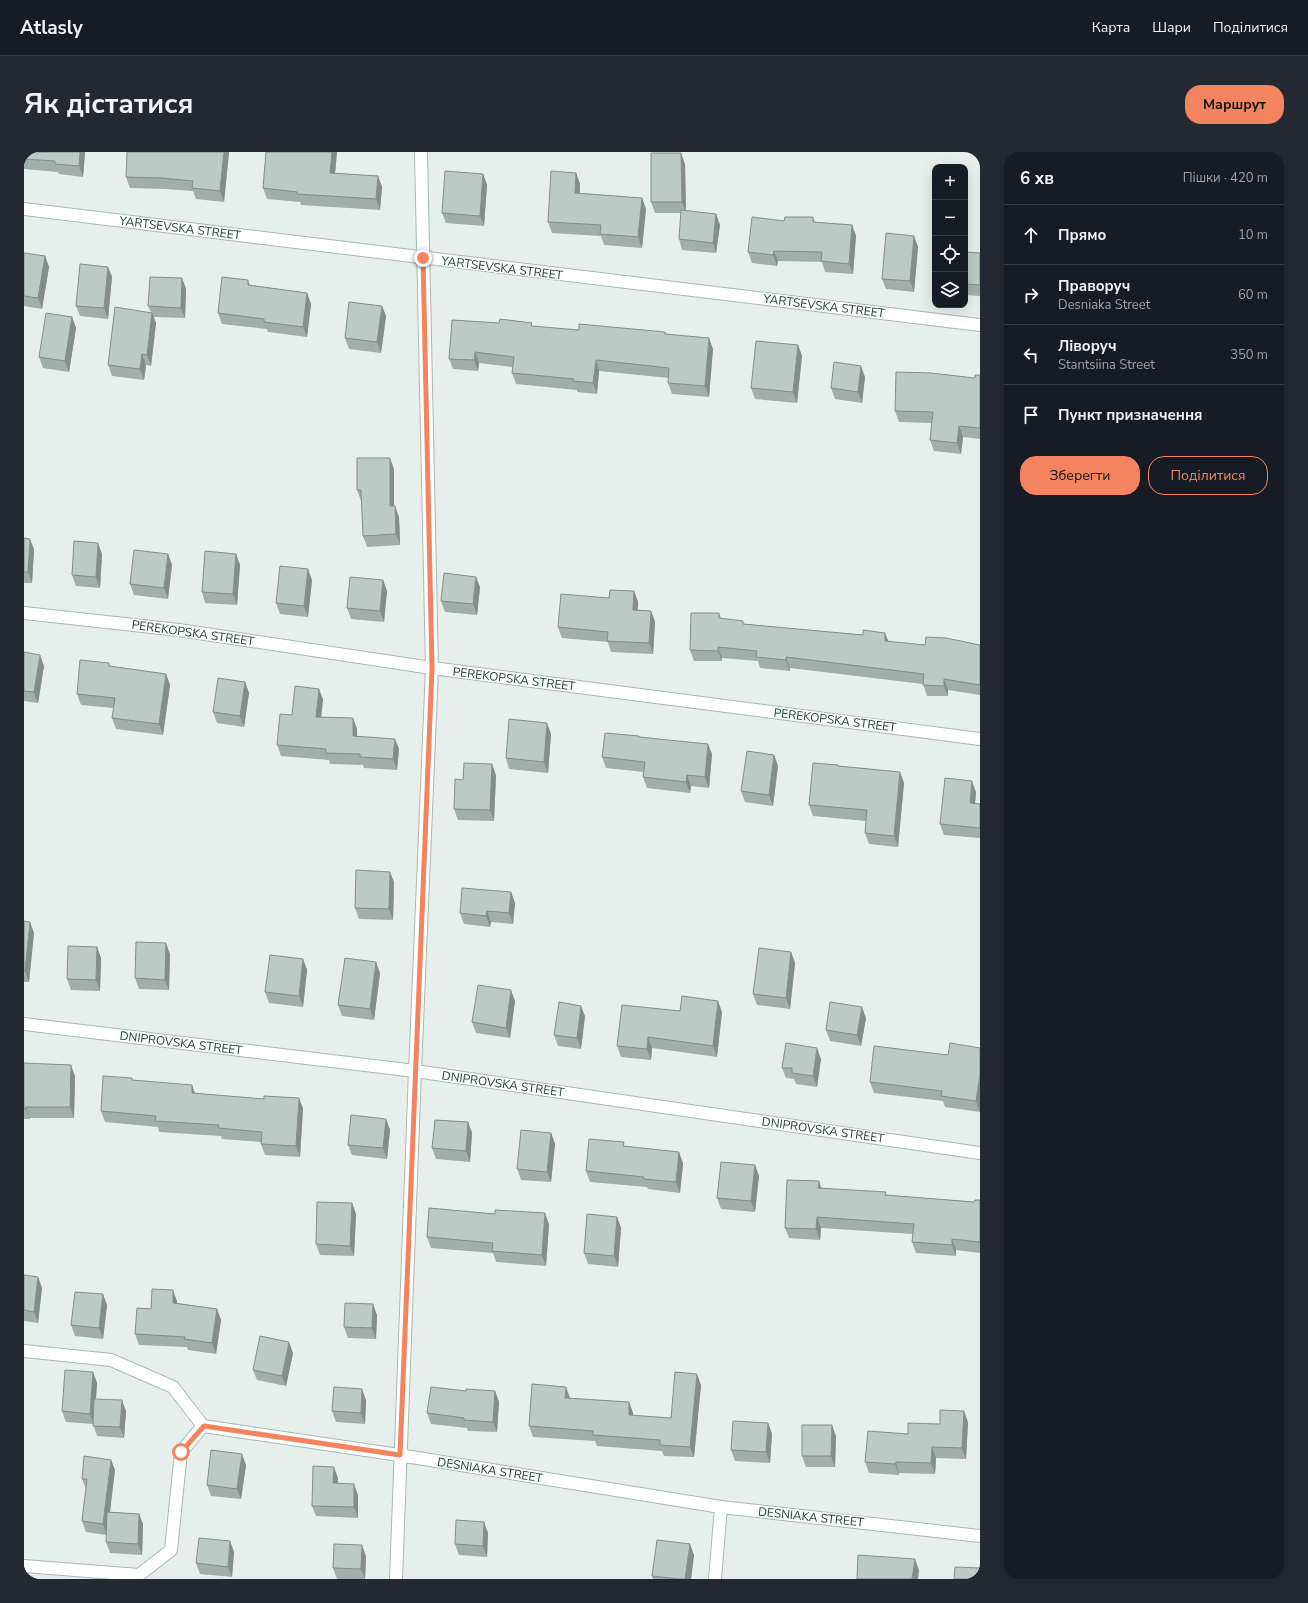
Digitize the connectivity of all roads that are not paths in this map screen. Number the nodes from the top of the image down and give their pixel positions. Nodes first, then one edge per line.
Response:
1 (421, 152) edge
2 (24, 209) edge
3 (423, 258) junction
4 (980, 325) edge
5 (24, 614) edge
6 (432, 668) junction
7 (980, 739) edge
8 (24, 1024) edge
9 (415, 1071) junction
10 (980, 1153) edge
11 (24, 1351) edge
12 (204, 1426) junction
13 (400, 1455) junction
14 (721, 1507) junction
15 (980, 1536) edge
16 (24, 1566) edge
17 (396, 1579) edge
18 (715, 1579) edge

1 - 3 street
2 - 3 street, YARTSEVSKA STREET
3 - 4 street, YARTSEVSKA STREET
3 - 6 street
5 - 6 street, PEREKOPSKA STREET
6 - 7 street, PEREKOPSKA STREET
6 - 9 street
8 - 9 street, DNIPROVSKA STREET
9 - 10 street, DNIPROVSKA STREET
9 - 13 street
11 - 12 street
12 - 13 street, DESNIAKA STREET
12 - 16 street
13 - 14 street, DESNIAKA STREET
13 - 17 street
14 - 15 street, DESNIAKA STREET
14 - 18 street

